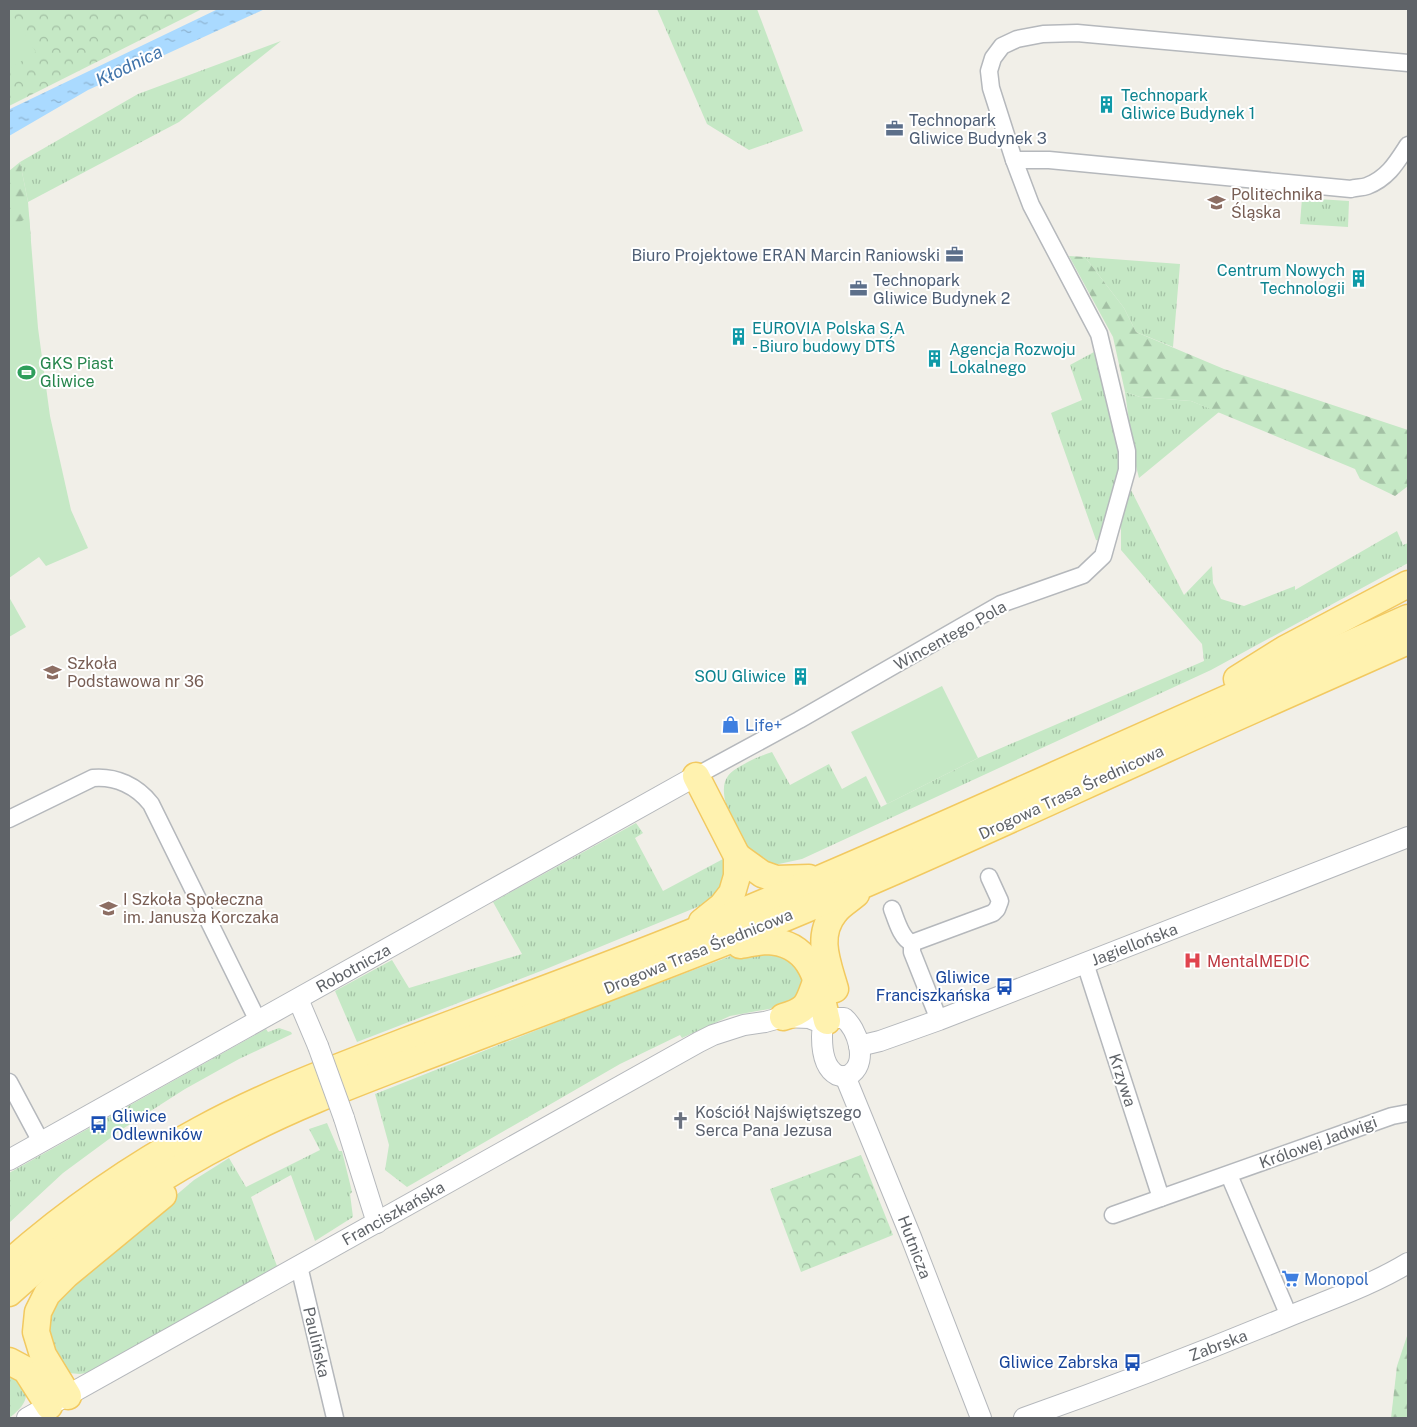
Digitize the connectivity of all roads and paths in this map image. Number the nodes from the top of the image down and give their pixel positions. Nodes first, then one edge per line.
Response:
1 (1408, 63) edge
2 (1408, 144) edge
3 (1014, 160) junction
4 (1408, 584) edge
5 (1408, 618) edge
6 (1408, 641) edge
7 (1158, 729) junction
8 (696, 776) junction
9 (9, 819) edge
10 (1408, 837) edge
11 (737, 856) junction
12 (827, 877) junction
13 (989, 877) dead end
14 (870, 882) junction
15 (892, 909) dead end
16 (686, 935) junction
17 (912, 943) junction
18 (712, 948) junction
19 (1085, 963) junction
20 (816, 979) junction
21 (298, 999) junction
22 (774, 1020) junction
23 (939, 1020) junction
24 (258, 1021) junction
25 (829, 1025) junction
26 (859, 1046) junction
27 (845, 1076) junction
28 (9, 1082) edge
29 (1408, 1112) edge
30 (41, 1142) junction
31 (218, 1146) junction
32 (9, 1160) edge
33 (1229, 1175) junction
34 (1162, 1198) junction
35 (1113, 1214) dead end
36 (377, 1223) junction
37 (9, 1263) edge
38 (1408, 1264) edge
39 (299, 1266) junction
40 (9, 1293) edge
41 (1289, 1316) junction
42 (9, 1361) edge
43 (48, 1407) edge
44 (335, 1418) edge
45 (980, 1418) edge
46 (1024, 1418) edge

1 - 3 street, Wincentego Pola
2 - 3 street
3 - 8 street, Wincentego Pola
4 - 7 main road
5 - 7 main road, Drogowa Trasa Średnicowa
6 - 14 main road, Drogowa Trasa Średnicowa
7 - 12 main road, Drogowa Trasa Średnicowa
8 - 11 main road
8 - 21 street, Robotnicza
9 - 24 street
10 - 19 street, Jagiellońska
11 - 12 main road
11 - 16 main road
12 - 16 main road, Drogowa Trasa Średnicowa
13 - 17 street
14 - 18 main road, Drogowa Trasa Średnicowa
14 - 25 main road
15 - 17 street
16 - 37 main road, Drogowa Trasa Średnicowa
17 - 23 street
18 - 20 main road
18 - 31 main road, Drogowa Trasa Średnicowa
19 - 23 street, Jagiellońska
19 - 34 street, Krzywa
20 - 22 main road
20 - 25 main road
21 - 24 street, Robotnicza
21 - 36 street, bridge
22 - 25 street, Franciszkańska
22 - 36 street, Franciszkańska
23 - 26 street, Jagiellońska
24 - 30 street, Robotnicza
25 - 26 street
25 - 27 street
26 - 27 street
27 - 45 street, Hutnicza
28 - 30 street
29 - 33 street, Królowej Jadwigi
30 - 32 street, Robotnicza
31 - 40 main road, Drogowa Trasa Średnicowa
31 - 43 main road
33 - 34 street
33 - 41 street
34 - 35 street
36 - 39 street, Franciszkańska
38 - 41 street, Zabrska
39 - 43 street, Franciszkańska
39 - 44 street, Paulińska
41 - 46 street, Zabrska
42 - 43 main road

